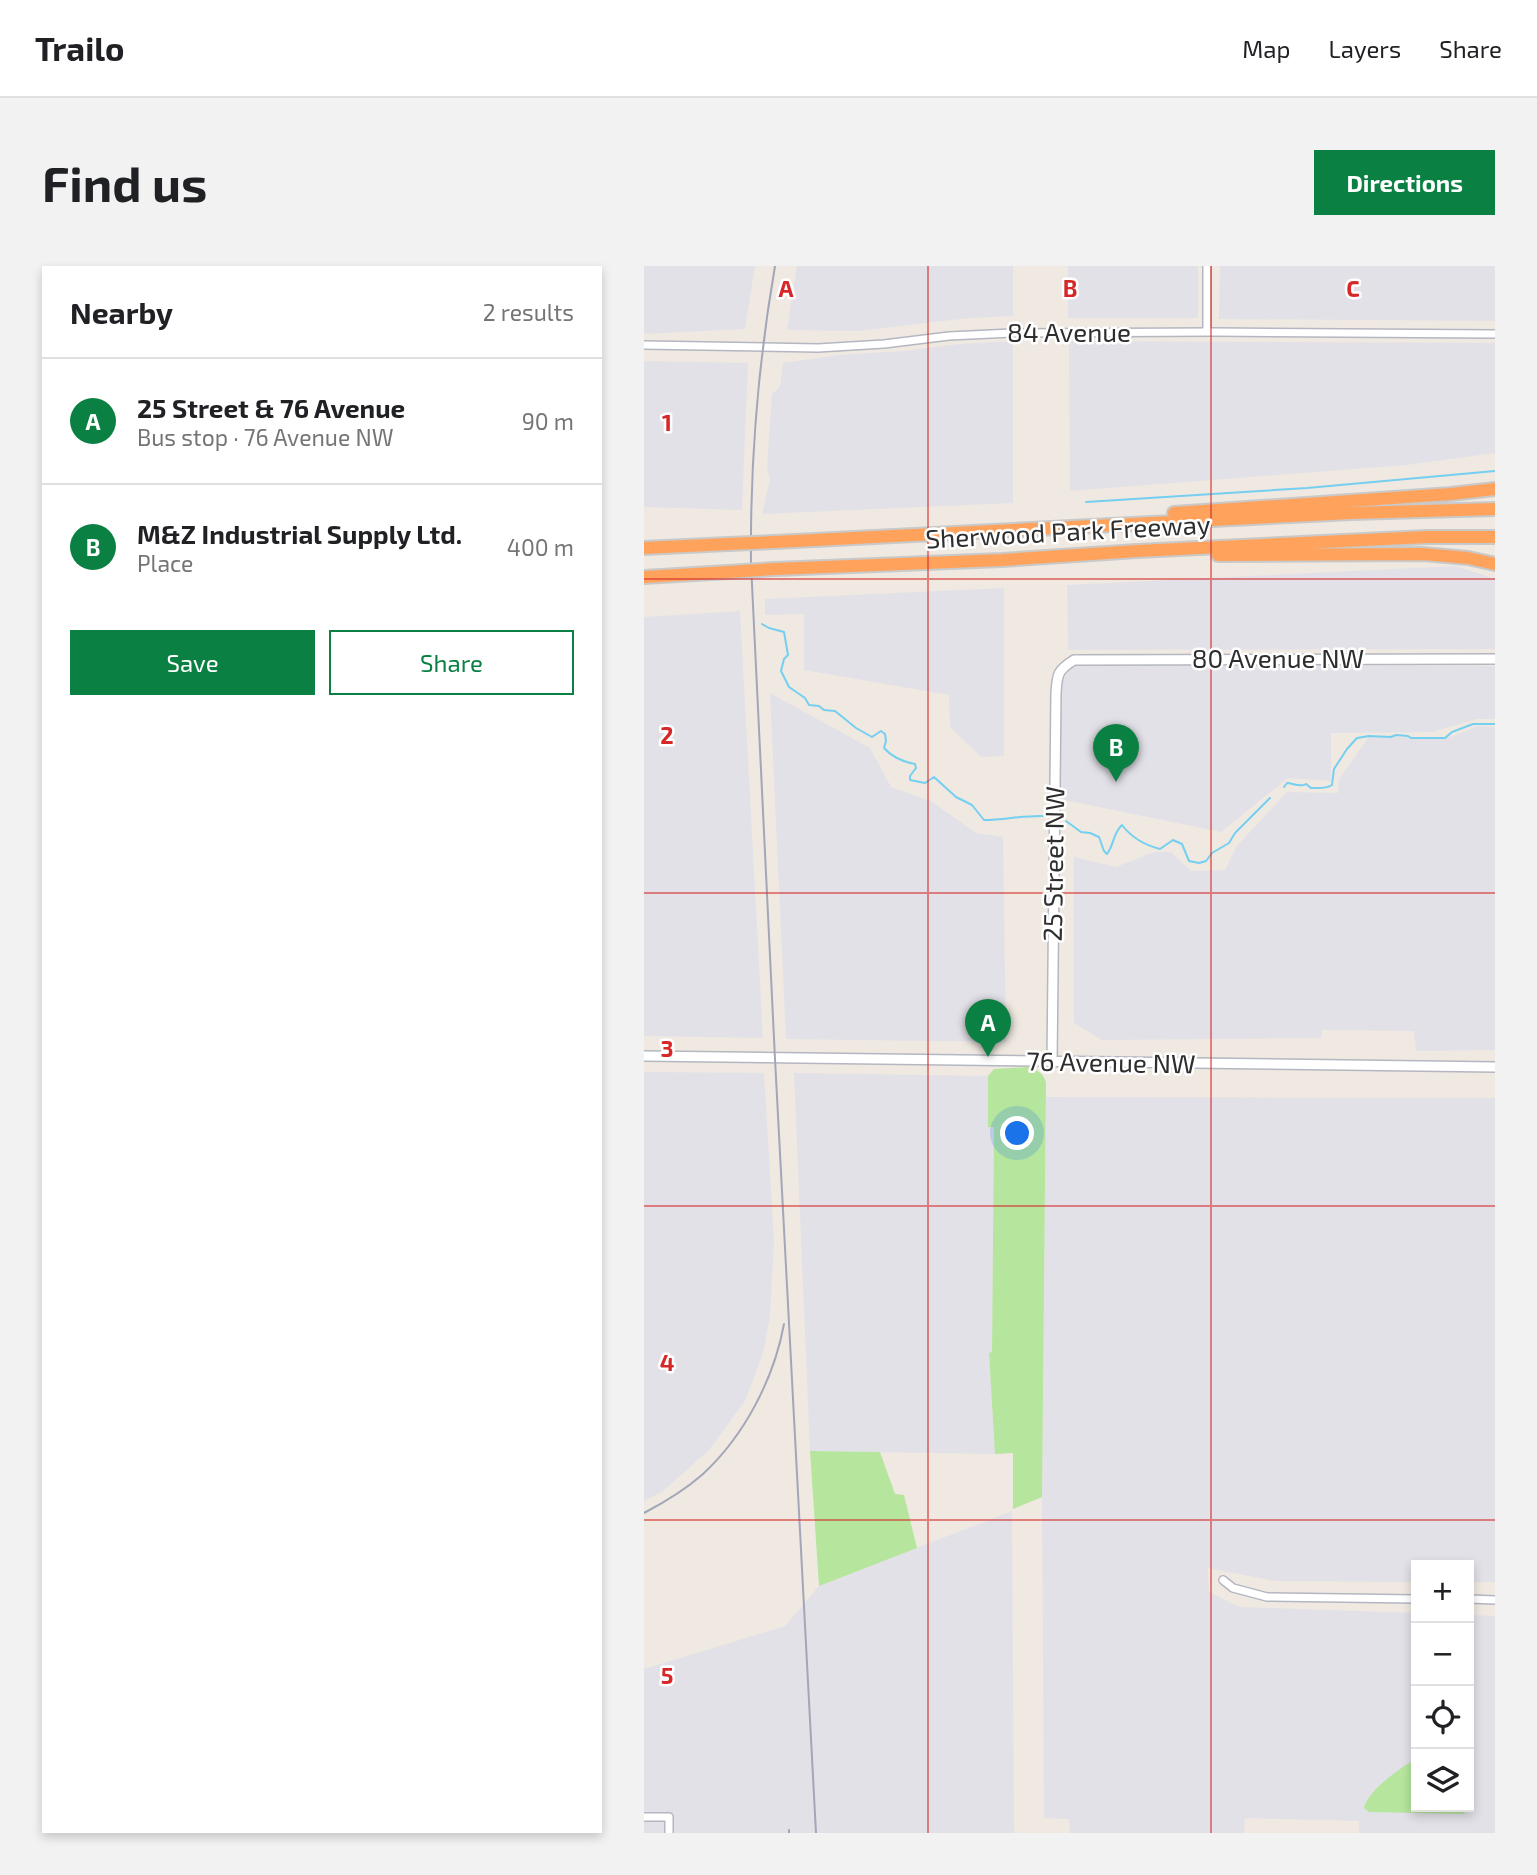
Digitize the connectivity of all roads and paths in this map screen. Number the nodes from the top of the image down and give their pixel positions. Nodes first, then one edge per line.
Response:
1 (1207, 266) edge
2 (1207, 332) junction
3 (1495, 334) edge
4 (644, 345) edge
5 (1495, 489) edge
6 (1495, 509) edge
7 (1001, 530) junction
8 (1495, 537) edge
9 (644, 542) edge
10 (705, 545) junction
11 (644, 548) edge
12 (1138, 551) junction
13 (1495, 564) edge
14 (644, 577) edge
15 (1495, 659) edge
16 (1063, 667) joint
17 (644, 1056) edge
18 (1052, 1063) junction
19 (1495, 1067) edge
20 (1223, 1580) dead end
21 (1411, 1599) edge
22 (1474, 1600) edge
23 (1495, 1600) edge
24 (644, 1818) edge
25 (669, 1833) edge

1 - 2 street
2 - 3 street, 84 Avenue
2 - 4 street, 84 Avenue
5 - 7 highway
6 - 7 highway, Sherwood Park Freeway
7 - 10 highway, Sherwood Park Freeway, bridge
8 - 12 highway, Sherwood Park Freeway
9 - 10 highway
10 - 11 highway, Sherwood Park Freeway
12 - 13 highway
12 - 14 highway, Sherwood Park Freeway, bridge
15 - 16 street, 80 Avenue NW
16 - 18 street, 25 Street NW
17 - 18 street, 76 Avenue NW
18 - 19 street, 76 Avenue NW
20 - 21 street
22 - 23 street
24 - 25 street

